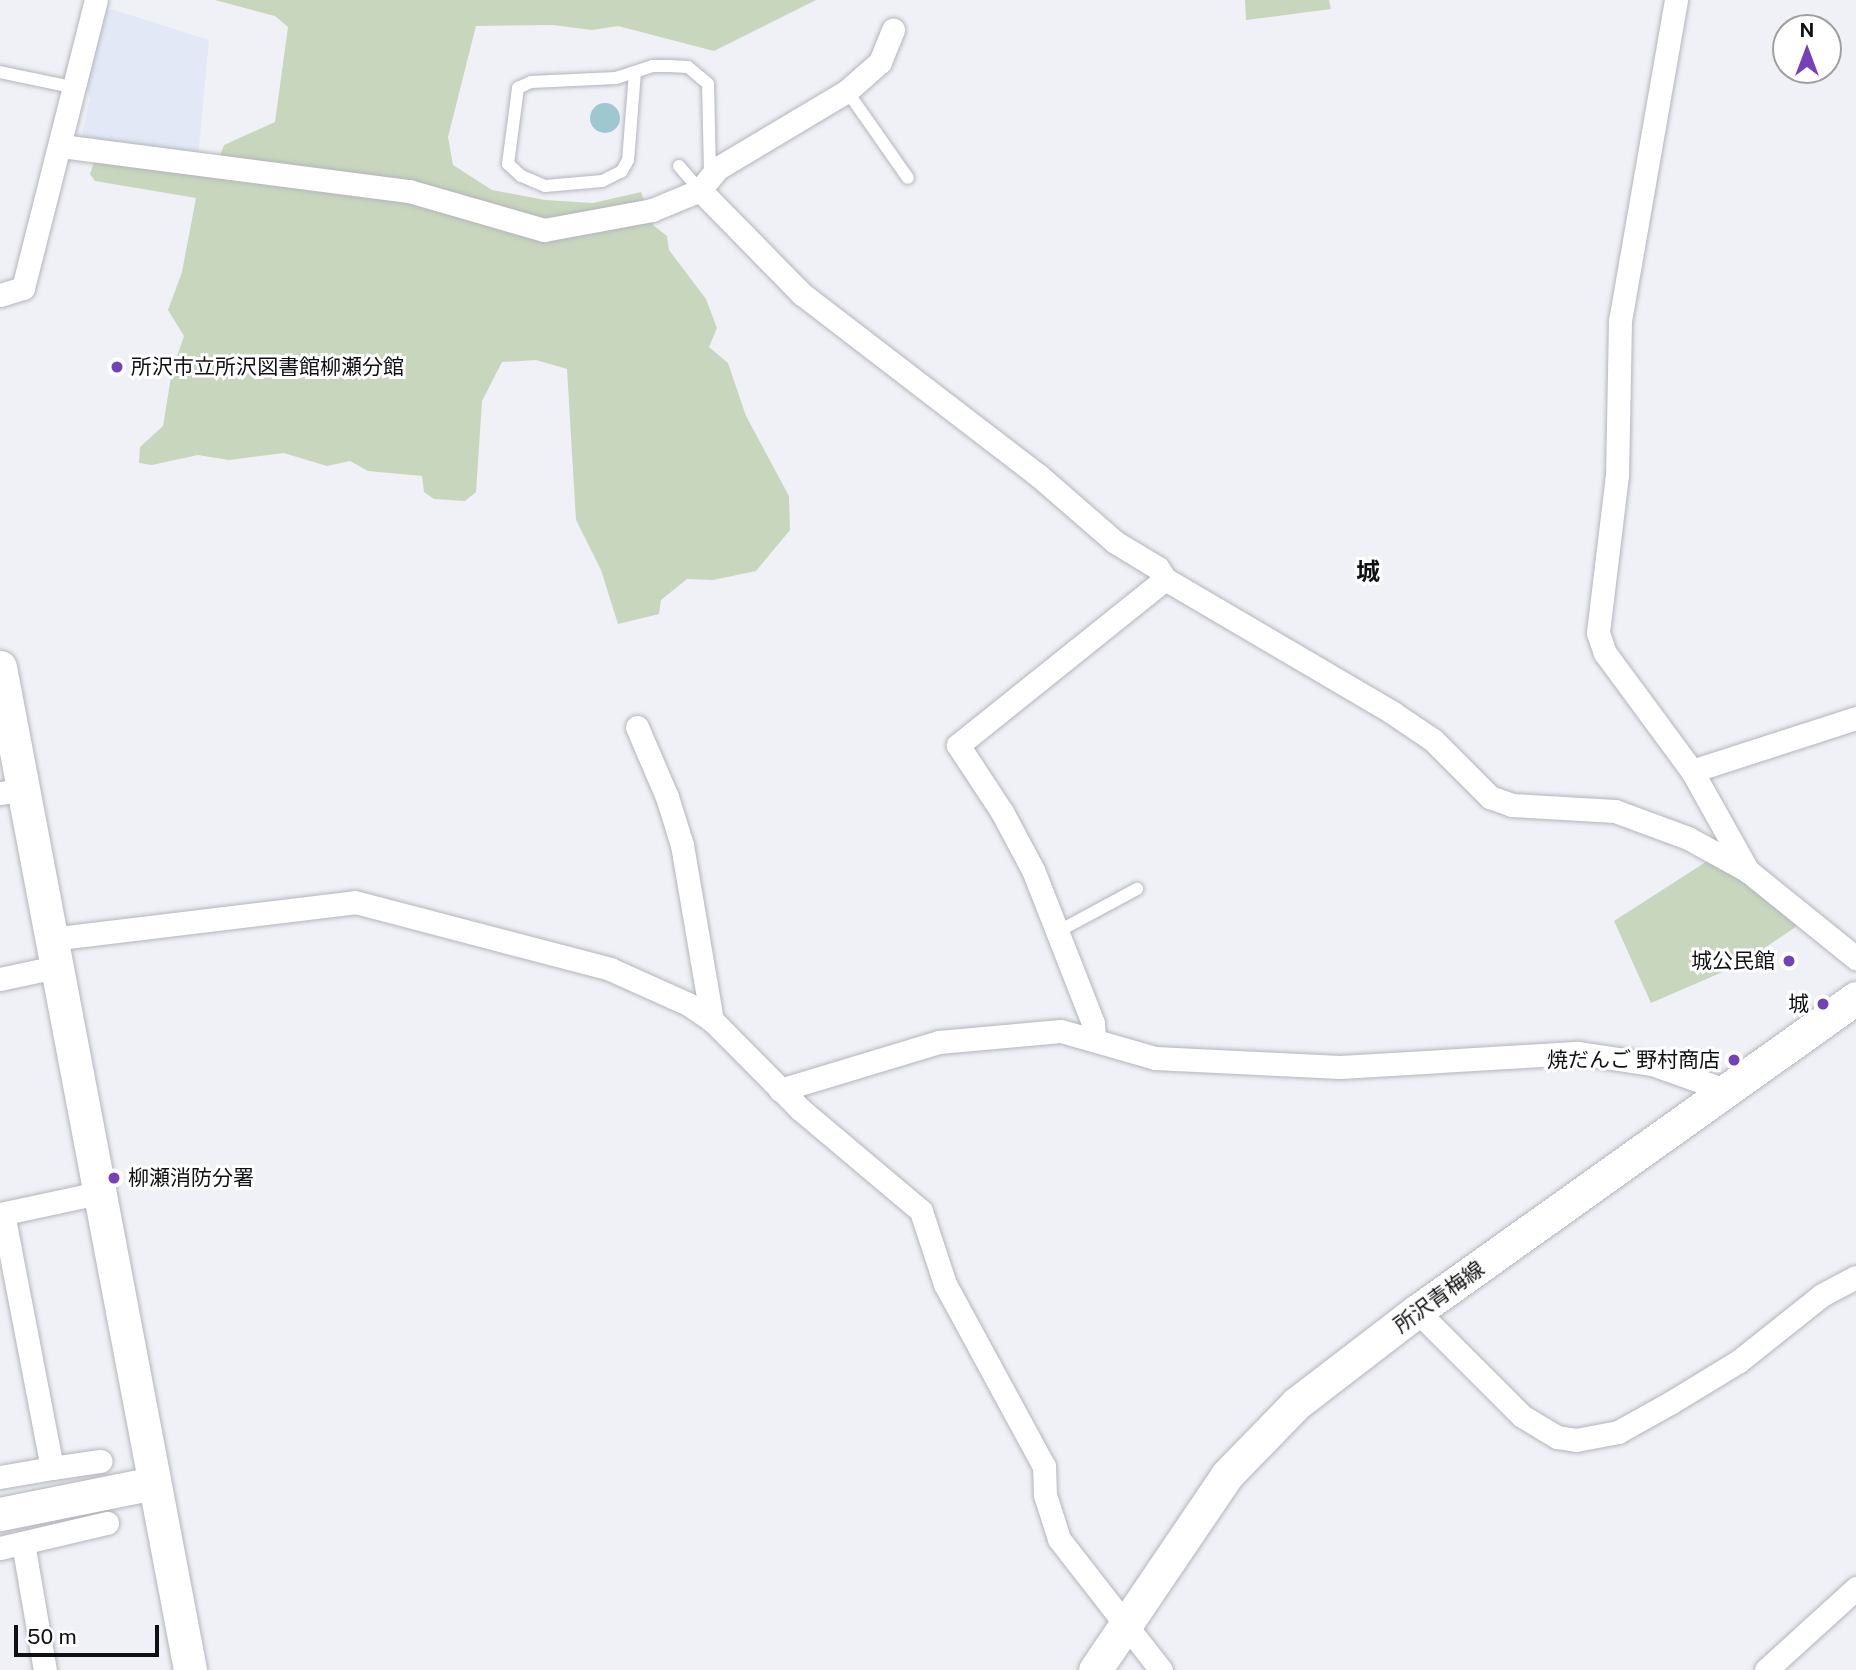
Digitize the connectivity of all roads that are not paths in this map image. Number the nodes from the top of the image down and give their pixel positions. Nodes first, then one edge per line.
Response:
1 (96, 0) edge
2 (1676, 0) edge
3 (892, 30) dead end
4 (0, 72) edge
5 (635, 72) junction
6 (72, 86) junction
7 (847, 91) junction
8 (61, 146) junction
9 (679, 166) dead end
10 (908, 178) dead end
11 (705, 182) junction
12 (0, 295) edge
13 (1165, 579) junction
14 (0, 667) edge
15 (1856, 718) edge
16 (638, 727) dead end
17 (1692, 771) junction
18 (11, 792) edge
19 (1748, 871) junction
20 (1137, 889) dead end
21 (1057, 932) junction
22 (53, 953) junction
23 (1856, 958) edge
24 (0, 979) edge
25 (1856, 998) edge
26 (712, 1020) junction
27 (1094, 1038) junction
28 (780, 1090) junction
29 (1728, 1091) junction
30 (99, 1194) junction
31 (2, 1214) edge
32 (1856, 1277) edge
33 (1417, 1311) junction
34 (100, 1461) dead end
35 (52, 1468) junction
36 (0, 1477) edge
37 (154, 1483) junction
38 (0, 1514) edge
39 (107, 1523) dead end
40 (23, 1543) junction
41 (0, 1548) edge
42 (1856, 1588) edge
43 (1125, 1625) junction
44 (45, 1670) edge
45 (190, 1670) edge
46 (1095, 1670) edge
47 (1161, 1670) edge
48 (1766, 1670) edge

1 - 6 street
2 - 17 street
3 - 7 street
4 - 6 lane
5 - 5 lane
5 - 11 lane
6 - 8 street
7 - 10 lane
7 - 11 street
8 - 11 street
8 - 12 street
9 - 11 lane
11 - 13 street
13 - 19 street
13 - 21 street
14 - 18 street
15 - 17 street
16 - 26 street
17 - 19 street
18 - 22 street
19 - 23 street
20 - 21 lane
21 - 27 street
22 - 24 street
22 - 26 street
22 - 30 street
25 - 29 street, 所沢青梅線
26 - 28 street
27 - 28 street
27 - 29 street
28 - 43 street
29 - 33 street, 所沢青梅線
30 - 31 street
30 - 37 street
31 - 35 street
32 - 33 street
33 - 43 street, 所沢青梅線
34 - 35 street
35 - 36 street
37 - 38 street
37 - 45 street
39 - 40 street
40 - 41 street
40 - 44 street
42 - 48 street
43 - 46 street, 所沢青梅線
43 - 47 street

